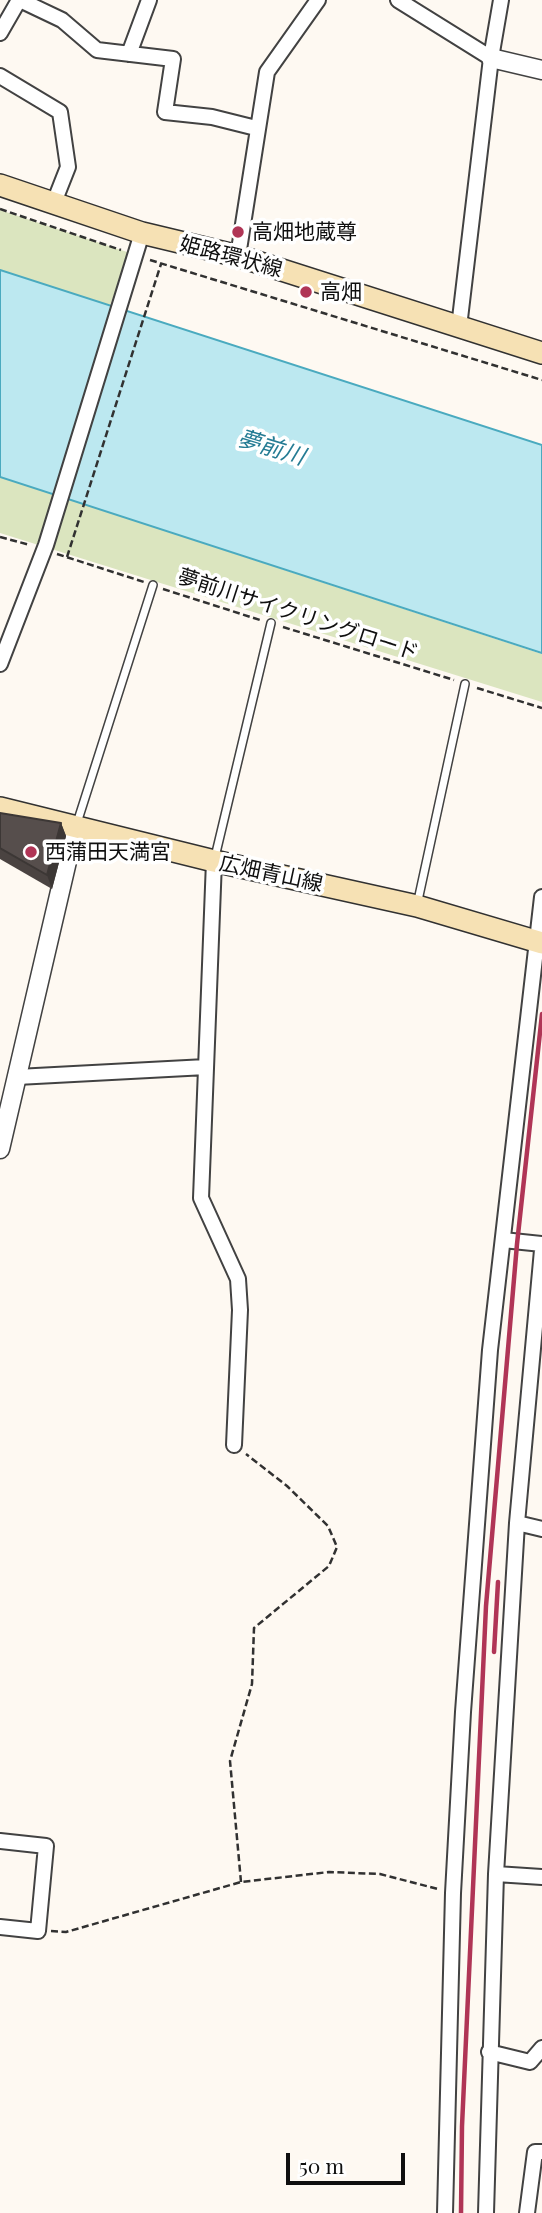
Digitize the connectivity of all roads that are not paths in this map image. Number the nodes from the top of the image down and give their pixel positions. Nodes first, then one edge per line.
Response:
1 (19, 0) edge
2 (149, 0) edge
3 (318, 0) edge
4 (398, 0) edge
5 (501, 0) edge
6 (0, 33) edge
7 (129, 54) junction
8 (491, 58) junction
9 (542, 70) edge
10 (0, 76) edge
11 (256, 128) junction
12 (0, 185) edge
13 (53, 205) junction
14 (142, 233) junction
15 (238, 256) junction
16 (459, 327) junction
17 (542, 353) edge
18 (153, 585) road end
19 (271, 623) road end
20 (0, 664) edge
21 (465, 684) road end
22 (0, 808) edge
23 (75, 827) junction
24 (214, 861) junction
25 (542, 897) edge
26 (417, 906) junction
27 (539, 942) edge
28 (206, 1067) junction
29 (17, 1077) junction
30 (6, 1102) edge
31 (0, 1149) edge
32 (503, 1240) junction
33 (542, 1244) edge
34 (542, 1250) edge
35 (536, 1379) edge
36 (234, 1445) road end
37 (517, 1523) junction
38 (542, 1529) edge
39 (0, 1840) edge
40 (496, 1874) junction
41 (542, 1877) edge
42 (0, 1927) edge
43 (542, 2048) edge
44 (489, 2052) junction
45 (542, 2152) edge
46 (445, 2213) edge
47 (486, 2213) edge
48 (527, 2213) edge

1 - 6 street
1 - 7 street
2 - 7 street
3 - 11 street
4 - 8 street
5 - 8 street
7 - 11 street
8 - 9 street
8 - 16 street
10 - 13 street
11 - 15 street
12 - 13 main road, 姫路環状線
13 - 14 main road, 姫路環状線
14 - 15 main road, 姫路環状線
14 - 20 street
15 - 16 main road, 姫路環状線
16 - 17 main road, 姫路環状線
18 - 23 lane
19 - 24 lane
21 - 26 lane
22 - 23 main road, 広畑青山線
23 - 24 main road, 広畑青山線
23 - 29 street
24 - 26 main road, 広畑青山線
24 - 28 street
25 - 27 street
26 - 27 main road, 広畑青山線
27 - 32 street
28 - 29 street
28 - 36 street
29 - 30 street
30 - 31 street
32 - 33 street
32 - 46 street
34 - 35 street
35 - 37 street
37 - 38 street
37 - 40 street
39 - 42 street
40 - 41 street
40 - 44 street
43 - 44 street
44 - 47 street
45 - 48 street

